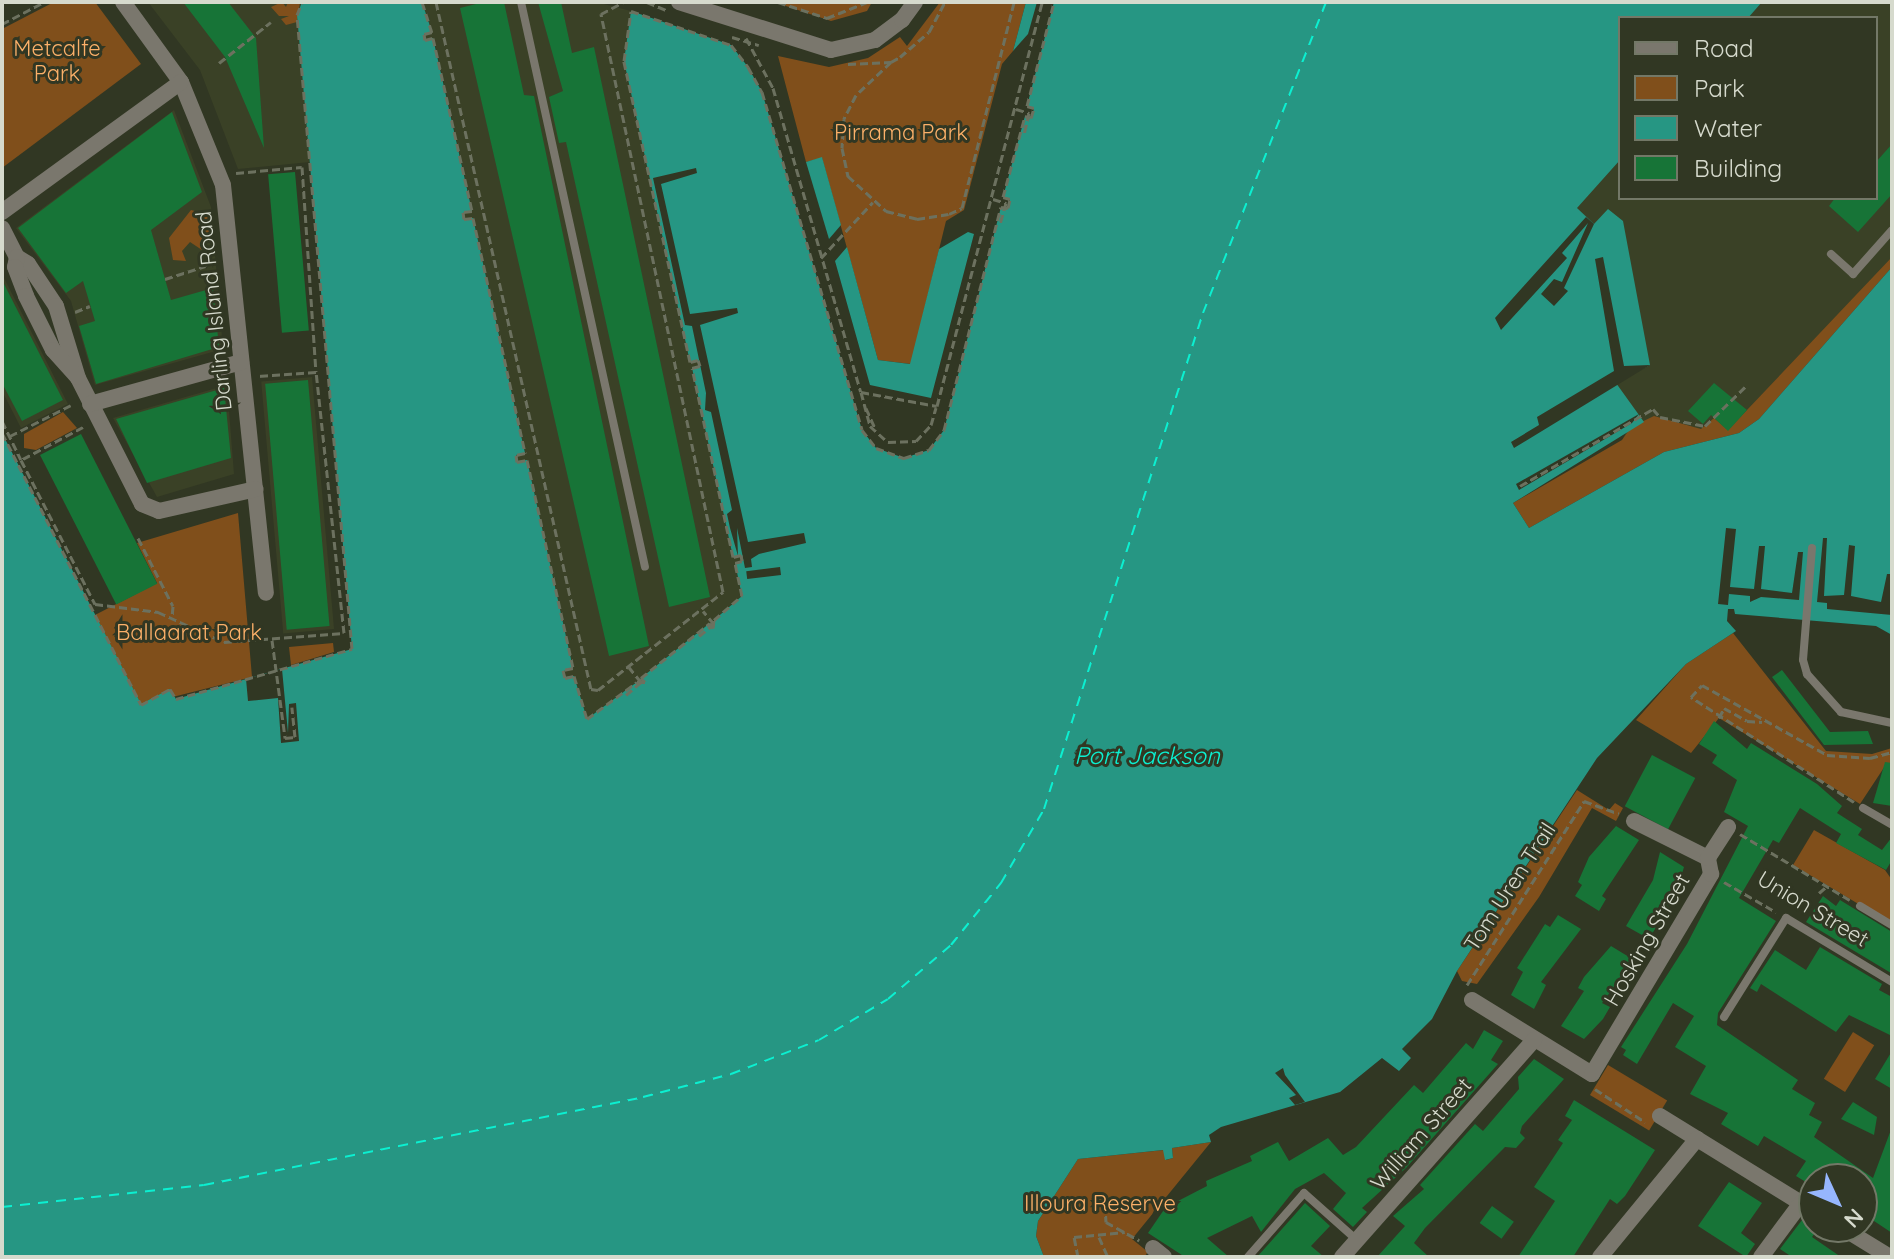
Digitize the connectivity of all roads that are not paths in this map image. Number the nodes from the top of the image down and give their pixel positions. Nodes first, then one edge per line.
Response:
1 (123, 2) edge
2 (521, 2) edge
3 (679, 2) edge
4 (915, 2) edge
5 (181, 82) junction
6 (2, 212) edge
7 (2, 228) edge
8 (1892, 230) edge
9 (1831, 254) dead end
10 (241, 362) junction
11 (90, 404) junction
12 (256, 489) junction
13 (1812, 548) dead end
14 (645, 567) dead end
15 (266, 593) dead end
16 (1892, 723) edge
17 (1863, 808) road end
18 (1634, 821) road end
19 (1892, 825) edge
20 (1728, 827) road end
21 (1710, 866) junction
22 (1860, 906) road end
23 (1892, 925) edge
24 (1892, 982) edge
25 (1472, 1000) road end
26 (1724, 1017) dead end
27 (1534, 1040) junction
28 (1660, 1116) road end
29 (1697, 1139) junction
30 (1798, 1201) edge
31 (1798, 1218) edge
32 (1357, 1240) junction
33 (1867, 1243) edge
34 (1248, 1257) edge
35 (1342, 1257) edge
36 (1600, 1257) edge
37 (1761, 1257) edge
38 (1890, 1257) edge

1 - 5 street, Darling Island Road
2 - 14 lane
3 - 4 street
5 - 6 street
5 - 10 street, Darling Island Road
7 - 11 street
8 - 9 lane
10 - 11 street
10 - 12 street, Darling Island Road
11 - 12 street
12 - 15 street, Darling Island Road
13 - 16 lane
17 - 19 lane
18 - 21 street
20 - 21 street, Hosking Street
21 - 27 street, Hosking Street
22 - 23 lane
24 - 26 lane, Union Street
25 - 27 street
27 - 32 street, William Street
28 - 29 street
29 - 30 street
29 - 36 street
31 - 37 street
32 - 34 lane
32 - 35 street, William Street
33 - 38 street

